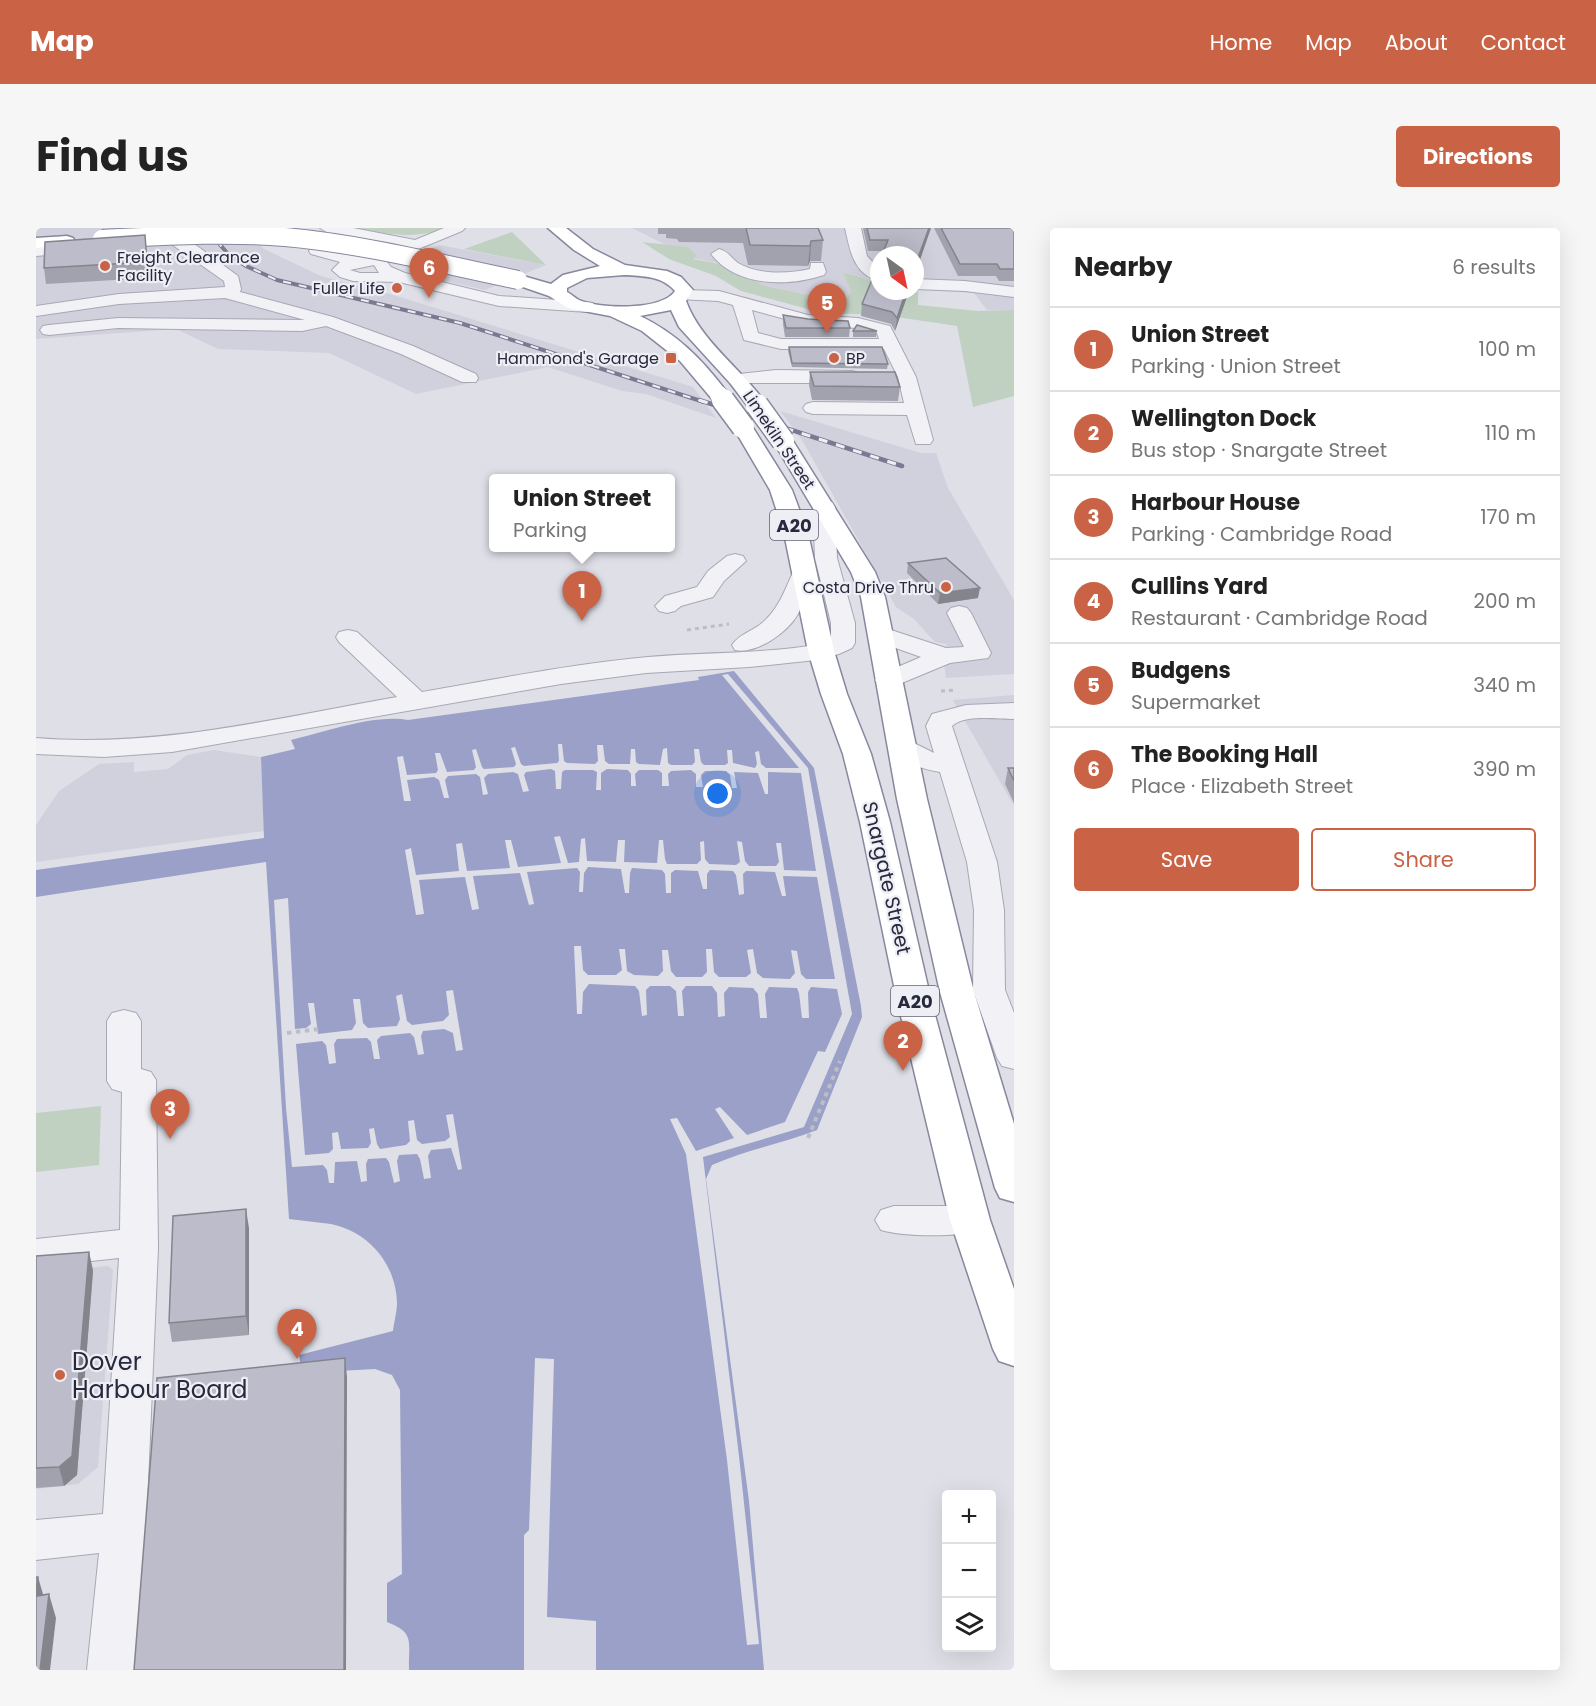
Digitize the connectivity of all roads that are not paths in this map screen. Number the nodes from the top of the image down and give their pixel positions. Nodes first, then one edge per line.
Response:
1 (180, 228) edge
2 (328, 228) edge
3 (457, 228) edge
4 (853, 228) edge
5 (549, 231) edge
6 (36, 243) edge
7 (157, 243) dead end
8 (414, 244) junction
9 (554, 247) dead end
10 (36, 251) edge
11 (317, 251) dead end
12 (719, 254) dead end
13 (378, 260) junction
14 (357, 262) junction
15 (817, 266) edge
16 (624, 270) junction
17 (870, 272) edge
18 (399, 277) junction
19 (563, 283) junction
20 (924, 284) edge
21 (1009, 292) edge
22 (226, 293) junction
23 (680, 298) junction
24 (741, 302) junction
25 (522, 304) junction
26 (587, 308) junction
27 (608, 310) junction
28 (36, 311) edge
29 (785, 314) junction
30 (327, 321) junction
31 (36, 332) edge
32 (793, 344) junction
33 (813, 344) junction
34 (893, 344) junction
35 (771, 355) dead end
36 (776, 376) junction
37 (821, 376) junction
38 (907, 377) junction
39 (469, 378) dead end
40 (737, 379) junction
41 (813, 408) edge
42 (915, 409) junction
43 (923, 440) dead end
44 (824, 507) junction
45 (735, 561) dead end
46 (805, 570) junction
47 (667, 606) dead end
48 (959, 613) dead end
49 (348, 637) dead end
50 (828, 640) junction
51 (744, 645) junction
52 (885, 658) junction
53 (936, 659) junction
54 (402, 661) dead end
55 (673, 663) junction
56 (376, 665) junction
57 (415, 700) junction
58 (1014, 711) edge
59 (902, 748) junction
60 (38, 751) edge
61 (953, 767) junction
62 (989, 990) junction
63 (957, 992) junction
64 (124, 1021) dead end
65 (1014, 1058) edge
66 (1014, 1188) edge
67 (894, 1220) dead end
68 (970, 1220) junction
69 (139, 1248) junction
70 (36, 1253) edge
71 (1014, 1349) edge
72 (124, 1531) junction
73 (36, 1540) edge
74 (111, 1670) edge

1 - 22 street
2 - 8 street
3 - 8 street
4 - 17 street
5 - 9 highway
5 - 16 highway
6 - 19 highway, bridge
7 - 10 street
8 - 13 street
11 - 14 street
12 - 15 street
13 - 14 street
13 - 18 street
14 - 18 street
16 - 19 highway
16 - 23 highway, Limekiln Street
18 - 25 street
19 - 25 street
19 - 26 highway
20 - 21 street
22 - 28 street
22 - 30 street
23 - 24 street
23 - 27 highway
23 - 40 highway, Limekiln Street / A20
24 - 29 street
24 - 32 street
25 - 26 street
26 - 27 highway
27 - 46 highway, Limekiln Street / A20, bridge
29 - 32 street
29 - 34 street
30 - 31 street
30 - 39 street
32 - 33 street
33 - 34 street
33 - 37 street
34 - 38 street
35 - 36 street
36 - 37 street
36 - 40 street
37 - 38 street
38 - 42 street
40 - 44 highway, Limekiln Street / A20, bridge
41 - 42 street
42 - 43 street
44 - 50 street
44 - 52 highway, Limekiln Street / A20
45 - 47 street
46 - 50 highway, Limekiln Street / A20
46 - 51 street
48 - 53 street
49 - 56 street
50 - 51 street
50 - 52 street
50 - 55 street
50 - 68 highway, Snargate Street / A20
51 - 55 street
52 - 53 street
52 - 53 street
52 - 59 highway, A20
54 - 56 street
55 - 57 street
56 - 57 street
57 - 60 street
58 - 61 street
59 - 61 street
59 - 63 highway, A20
61 - 62 street
62 - 63 street
62 - 65 street
63 - 66 highway, A20
64 - 69 street
67 - 68 street
68 - 71 highway, Snargate Street / A20
69 - 70 street
69 - 72 street
72 - 73 street
72 - 74 street

